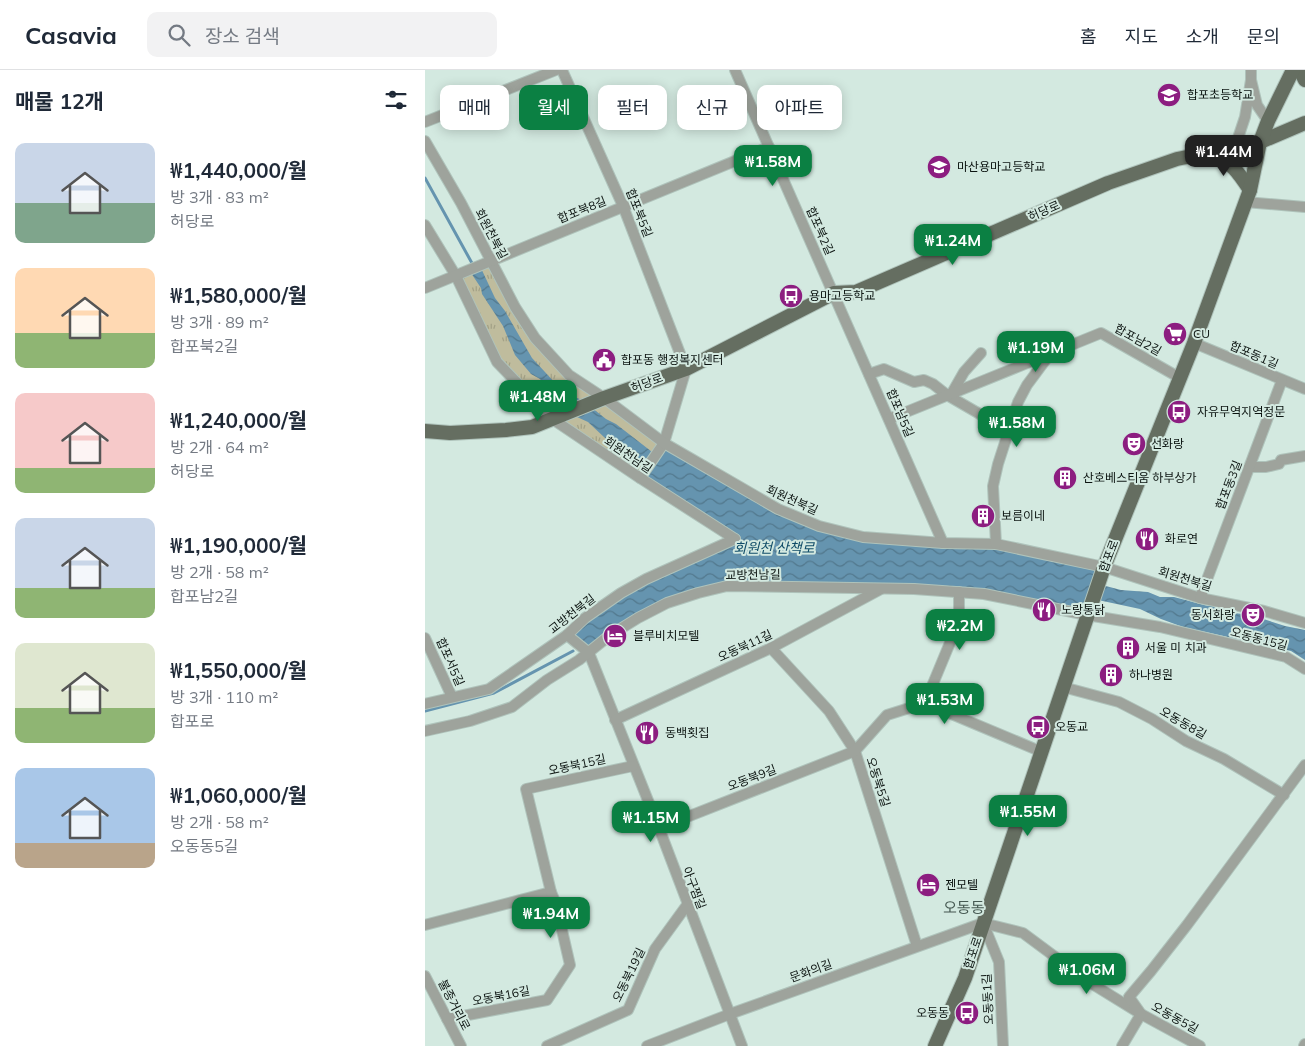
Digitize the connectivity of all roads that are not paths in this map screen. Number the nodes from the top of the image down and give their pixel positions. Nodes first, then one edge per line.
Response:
1 (556, 70) edge
2 (562, 70) edge
3 (735, 70) edge
4 (1293, 70) edge
5 (1302, 70) edge
6 (1251, 75) edge
7 (1305, 80) edge
8 (1268, 121) junction
9 (425, 122) edge
10 (1305, 123) edge
11 (425, 141) edge
12 (1260, 142) junction
13 (769, 147) junction
14 (1235, 147) junction
15 (1212, 152) junction
16 (1247, 196) junction
17 (623, 206) junction
18 (1305, 207) edge
19 (425, 226) edge
20 (489, 262) junction
21 (458, 275) junction
22 (425, 288) edge
23 (834, 293) junction
24 (1194, 343) junction
25 (981, 354) dead end
26 (1050, 354) junction
27 (686, 369) junction
28 (869, 374) junction
29 (1180, 378) junction
30 (1282, 380) junction
31 (1305, 389) edge
32 (950, 394) junction
33 (601, 399) junction
34 (551, 418) junction
35 (889, 419) junction
36 (425, 431) edge
37 (1009, 431) junction
38 (664, 443) junction
39 (1305, 456) edge
40 (1249, 467) junction
41 (641, 478) junction
42 (735, 539) joint
43 (943, 543) junction
44 (996, 544) junction
45 (1104, 567) junction
46 (882, 588) junction
47 (959, 592) junction
48 (1200, 598) junction
49 (1087, 615) junction
50 (1305, 623) edge
51 (567, 635) junction
52 (425, 638) edge
53 (771, 648) junction
54 (589, 653) junction
55 (1305, 669) edge
56 (1063, 688) junction
57 (451, 697) junction
58 (925, 703) junction
59 (425, 704) edge
60 (615, 720) junction
61 (425, 731) edge
62 (855, 751) junction
63 (1041, 752) junction
64 (1305, 765) edge
65 (633, 766) junction
66 (526, 789) joint
67 (1284, 795) junction
68 (659, 828) junction
69 (551, 892) junction
70 (687, 905) junction
71 (983, 923) junction
72 (425, 925) edge
73 (917, 946) junction
74 (425, 976) edge
75 (730, 1014) junction
76 (1141, 1014) junction
77 (447, 1019) junction
78 (461, 1046) edge
79 (547, 1046) edge
80 (647, 1046) edge
81 (742, 1046) edge
82 (935, 1046) edge
83 (1003, 1046) edge
84 (1122, 1046) edge
85 (1200, 1046) edge

1 - 9 street
2 - 17 street, 합포북5길
3 - 13 street, 합포북2길
4 - 8 main road, 합포로
5 - 7 main road
6 - 8 street
6 - 14 street
8 - 12 main road, 합포로
10 - 12 main road, 허당로
11 - 20 street, 회원천북길
12 - 14 main road, 허당로
12 - 16 main road, 합포로
13 - 17 street, 합포북8길
13 - 23 street, 합포북2길
14 - 15 main road, 허당로
15 - 16 main road
15 - 23 main road, 허당로
16 - 18 street
16 - 24 main road, 합포로
17 - 20 street, 합포북8길
17 - 27 street, 합포북5길
19 - 21 street, 회원천남길
20 - 21 street, 합포북8길
20 - 33 street, 회원천북길
21 - 22 street
21 - 34 street, 회원천남길
23 - 27 main road, 허당로
23 - 28 street, 합포남5길
24 - 29 main road, 합포로
24 - 30 street, 합포동1길
25 - 32 street
26 - 29 street, 합포남2길
26 - 32 street, 합포남2길
26 - 37 street
27 - 33 main road, 허당로
27 - 38 street
28 - 32 street
28 - 35 street, 합포남5길
29 - 45 main road, 합포로
30 - 31 street, 합포동1길
30 - 40 street, 합포동3길
32 - 35 street, 합포남2길
32 - 37 street
33 - 34 main road, 허당로
33 - 38 street, 회원천북길
34 - 36 main road
34 - 41 street, 회원천남길
35 - 43 street, 합포남5길
37 - 44 street
38 - 41 street
38 - 43 street, 회원천북길
39 - 40 street
40 - 48 street, 합포동3길
41 - 42 street, 회원천남길
42 - 51 street, 교방천북길
43 - 44 street, 회원천북길
44 - 45 street, 회원천북길
45 - 48 street, 회원천북길
45 - 49 main road, 합포로
46 - 47 street, 교방천남길
46 - 53 street, 오동북11길
46 - 54 street, 교방천남길
47 - 49 street, 교방천남길
47 - 58 street
48 - 50 street, 회원천북길
49 - 55 street, 오동동15길
49 - 56 main road, 합포로
51 - 54 street, 아구찜길
51 - 57 street, 교방천북길
52 - 57 street, 합포서5길
53 - 60 street, 오동북11길
53 - 62 street, 오동북5길
54 - 60 street, 아구찜길
54 - 61 street, 교방천남길
56 - 63 main road, 합포로
56 - 67 street, 오동동8길
57 - 59 street, 교방천북길
58 - 62 street
58 - 63 street
60 - 65 street, 아구찜길
62 - 68 street, 오동북9길
62 - 73 street, 오동북5길
63 - 71 main road, 합포로
64 - 67 street
65 - 66 street, 오동북15길
65 - 68 street, 아구찜길
66 - 69 street, 오동북16길
67 - 76 street
68 - 70 street, 아구찜길
69 - 72 street
69 - 77 street, 오동북16길
70 - 75 street, 아구찜길
70 - 79 street, 오동북19길
71 - 73 street, 문화의길
71 - 76 street, 오동동5길
71 - 82 main road, 합포로
71 - 83 street, 오동동1길
73 - 75 street, 문화의길
74 - 77 street, 불종거리로
75 - 80 street, 문화의길
75 - 81 street, 아구찜길
76 - 84 street
76 - 85 street, 오동동5길
77 - 78 street, 불종거리로

